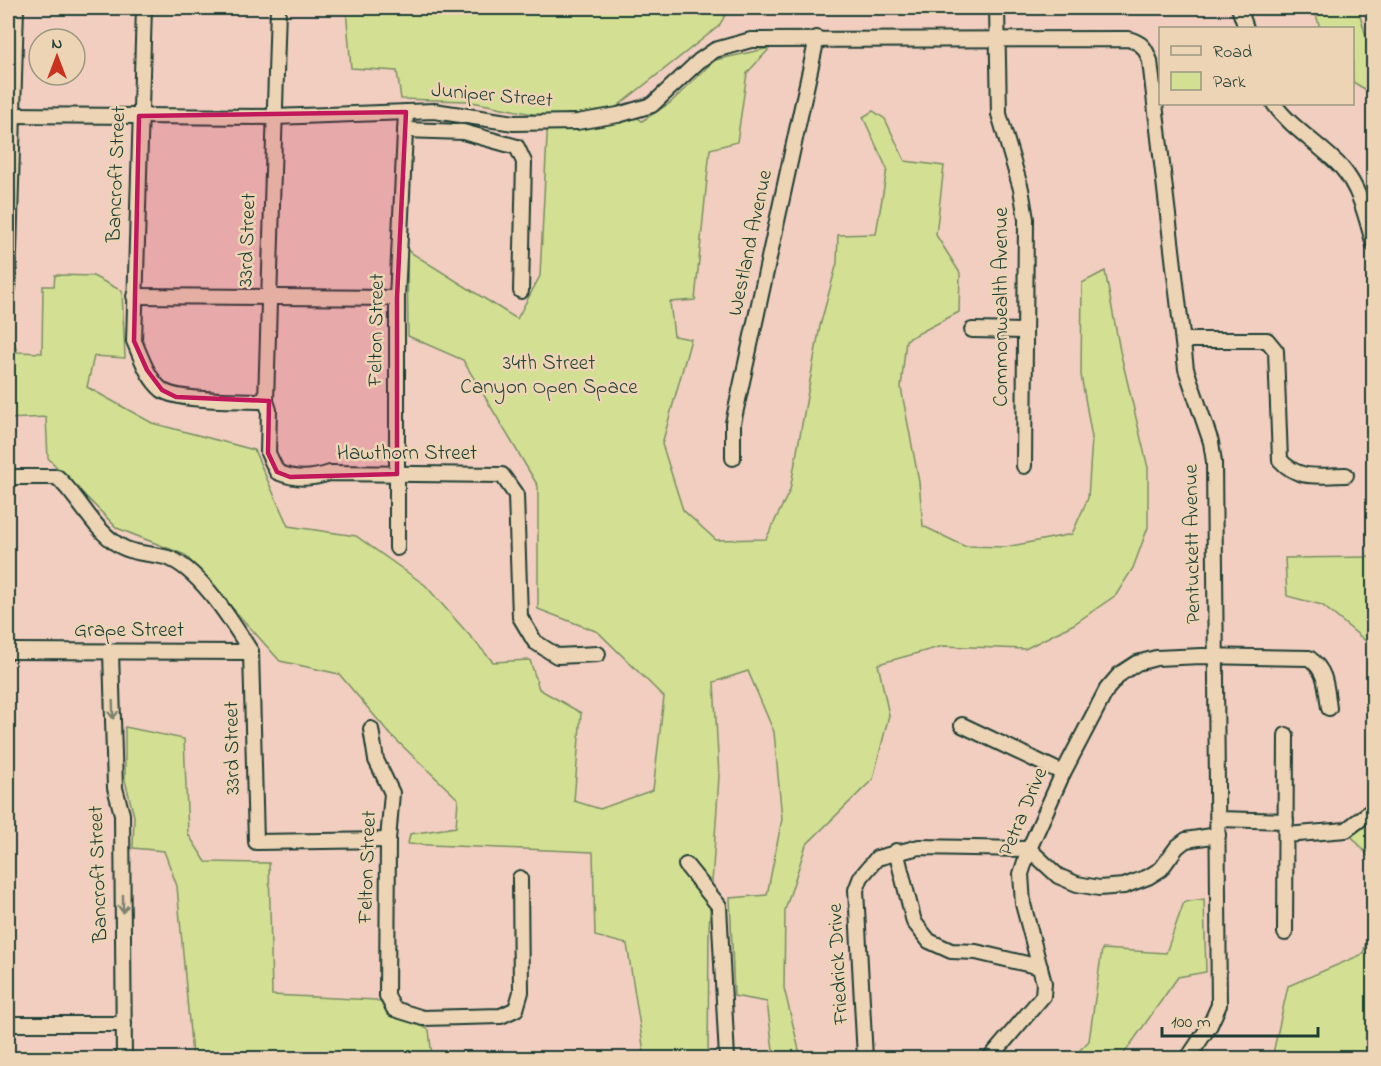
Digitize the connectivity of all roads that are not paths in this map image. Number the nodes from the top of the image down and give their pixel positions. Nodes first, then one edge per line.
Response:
1 (16, 8) edge
2 (144, 8) edge
3 (278, 8) edge
4 (997, 8) edge
5 (1239, 8) edge
6 (1246, 27) edge
7 (817, 38) junction
8 (1128, 39) joint
9 (997, 40) junction
10 (1275, 105) edge
11 (406, 112) junction
12 (10, 116) edge
13 (139, 116) junction
14 (274, 117) junction
15 (405, 130) junction
16 (1374, 245) edge
17 (8, 288) edge
18 (521, 291) dead end
19 (134, 297) junction
20 (267, 297) junction
21 (397, 298) junction
22 (972, 330) dead end
23 (1025, 331) junction
24 (1183, 340) junction
25 (266, 400) junction
26 (733, 458) dead end
27 (1024, 466) dead end
28 (277, 472) joint
29 (397, 474) junction
30 (1346, 475) dead end
31 (8, 477) edge
32 (397, 548) dead end
33 (8, 651) edge
34 (111, 652) junction
35 (251, 652) junction
36 (598, 654) dead end
37 (1216, 656) junction
38 (1329, 708) dead end
39 (962, 725) dead end
40 (371, 729) dead end
41 (1286, 735) dead end
42 (1063, 773) junction
43 (1374, 809) edge
44 (1218, 819) junction
45 (1286, 828) junction
46 (1218, 835) junction
47 (388, 840) junction
48 (1029, 849) junction
49 (896, 851) junction
50 (686, 865) dead end
51 (520, 878) dead end
52 (1285, 933) dead end
53 (1040, 967) junction
54 (8, 1024) edge
55 (124, 1024) junction
56 (124, 1059) edge
57 (728, 1059) edge
58 (865, 1059) edge
59 (990, 1059) edge
60 (1188, 1059) edge

1 - 12 street
2 - 13 street, Bancroft Street
3 - 14 street, 33rd Street
4 - 9 street, Commonwealth Avenue
5 - 6 street
7 - 9 street, Juniper Street
7 - 11 street, Juniper Street
7 - 26 street, Westland Avenue
8 - 9 street, Juniper Street
8 - 24 street, Pentuckett Avenue
9 - 23 street, Commonwealth Avenue
10 - 16 street
11 - 14 street, Juniper Street
11 - 15 street, Felton Street
12 - 13 street, Juniper Street
12 - 17 street
13 - 14 street, Juniper Street
13 - 19 street, Bancroft Street
14 - 20 street, 33rd Street
15 - 18 street
15 - 21 street, Felton Street
19 - 20 street
19 - 25 street, Bancroft Street
20 - 21 street
20 - 25 street, 33rd Street
21 - 29 street, Felton Street
22 - 23 street
23 - 27 street, Commonwealth Avenue
24 - 30 street
24 - 37 street, Pentuckett Avenue
25 - 28 street, 33rd Street
28 - 29 street, Hawthorn Street
29 - 32 street, Felton Street
29 - 36 street, Hawthorn Street
31 - 35 street
33 - 34 street, Grape Street
34 - 35 street, Grape Street
34 -> 55 street, Bancroft Street
35 - 47 street, 33rd Street
37 - 38 street
37 - 42 street, Petra Drive
37 - 44 street, Pentuckett Avenue
39 - 42 street
40 - 47 street, Felton Street
41 - 45 street
42 - 48 street, Petra Drive
43 - 45 street
44 - 45 street
44 - 46 street, Pentuckett Avenue
45 - 52 street
46 - 48 street
46 - 60 street, Pentuckett Avenue
47 - 51 street, Felton Street
48 - 49 street
48 - 53 street, Petra Drive
49 - 53 street
49 - 58 street, Friedrick Drive
50 - 57 street
53 - 59 street, Petra Drive
54 - 55 street
55 - 56 street, Bancroft Street

